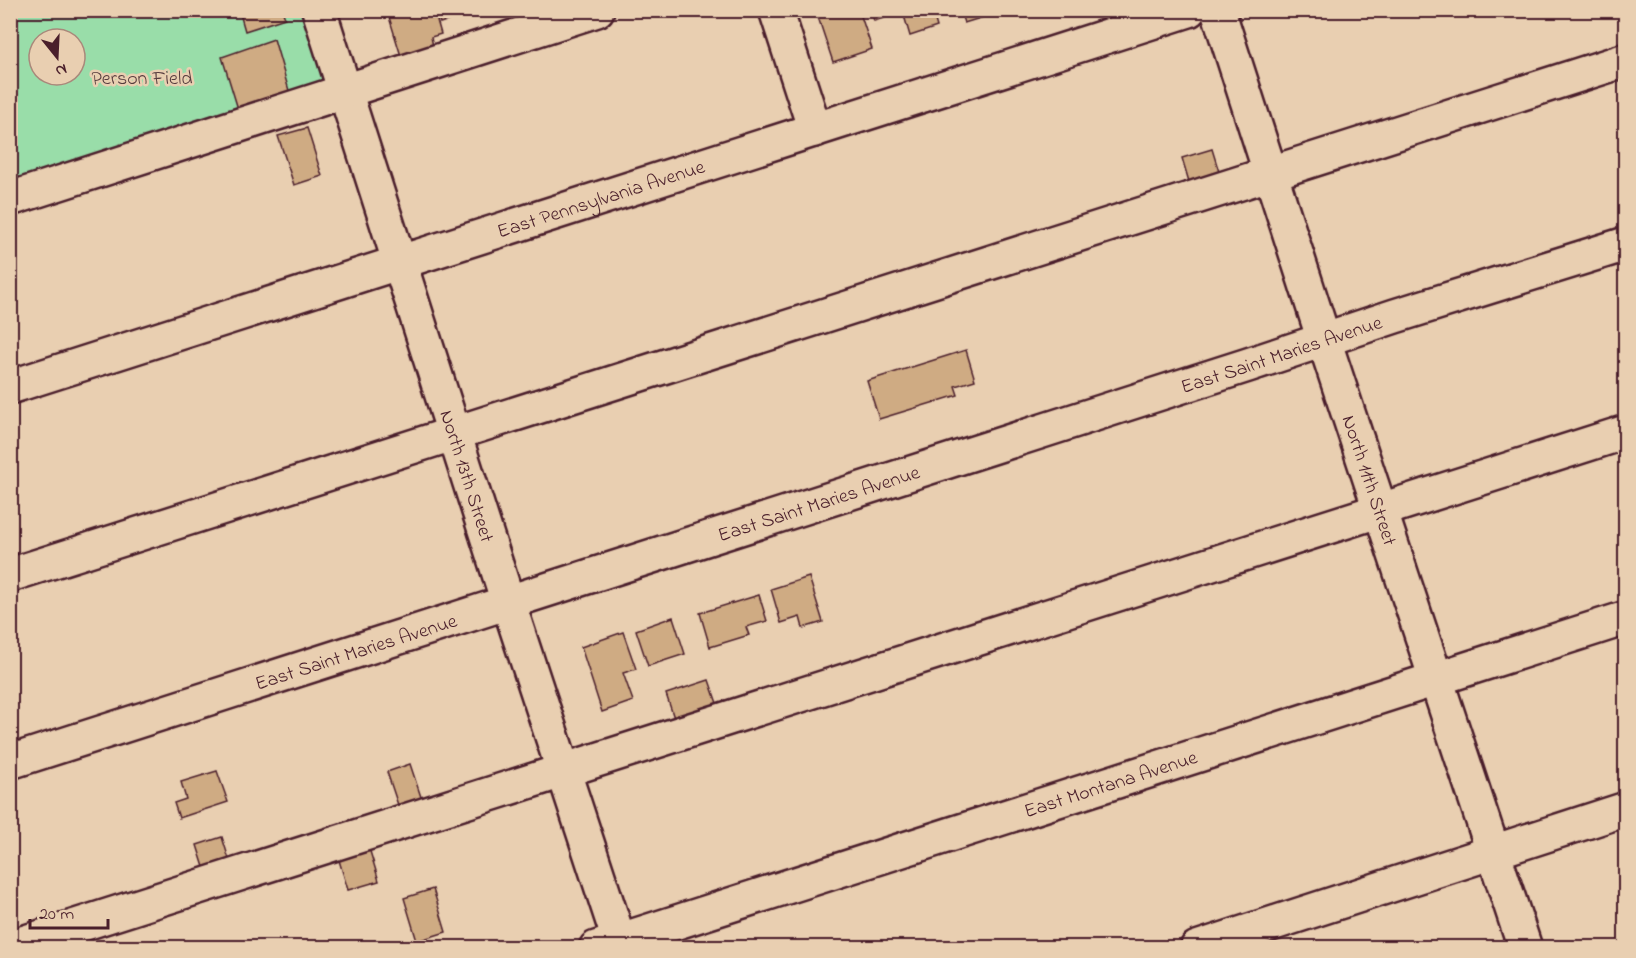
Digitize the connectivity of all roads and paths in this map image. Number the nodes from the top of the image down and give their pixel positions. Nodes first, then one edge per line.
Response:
1 (319, 10) edge
2 (597, 10) edge
3 (776, 10) edge
4 (1189, 10) edge
5 (1218, 10) edge
6 (1626, 60) edge
7 (346, 91) junction
8 (815, 130) junction
9 (1270, 173) junction
10 (10, 200) edge
11 (1626, 244) edge
12 (400, 262) junction
13 (1324, 340) junction
14 (10, 387) edge
15 (1626, 432) edge
16 (455, 434) junction
17 (1380, 511) junction
18 (10, 575) edge
19 (508, 602) junction
20 (1626, 618) edge
21 (1436, 679) junction
22 (10, 762) edge
23 (563, 770) junction
24 (1626, 809) edge
25 (1493, 852) junction
26 (607, 944) edge
27 (10, 947) edge
28 (1197, 948) edge
29 (1525, 948) edge

1 - 7 street, North 13th Street
2 - 7 street
3 - 8 street
4 - 8 street, East Pennsylvania Avenue
5 - 9 street, North 11th Street
6 - 9 street
7 - 10 street
7 - 12 street, North 13th Street
8 - 12 street, East Pennsylvania Avenue
9 - 13 street, North 11th Street
9 - 16 street
11 - 13 street, East Saint Maries Avenue
12 - 14 street, East Pennsylvania Avenue
12 - 16 street, North 13th Street
13 - 17 street, North 11th Street
13 - 19 street, East Saint Maries Avenue
15 - 17 street
16 - 18 street
16 - 19 street, North 13th Street
17 - 21 street, North 11th Street
17 - 23 street
19 - 22 street, East Saint Maries Avenue
19 - 23 street, North 13th Street
20 - 21 street, East Montana Avenue
21 - 25 street, North 11th Street
21 - 26 street, East Montana Avenue
23 - 26 street, North 13th Street
23 - 27 street
24 - 25 street
25 - 28 street
25 - 29 street, North 11th Street

